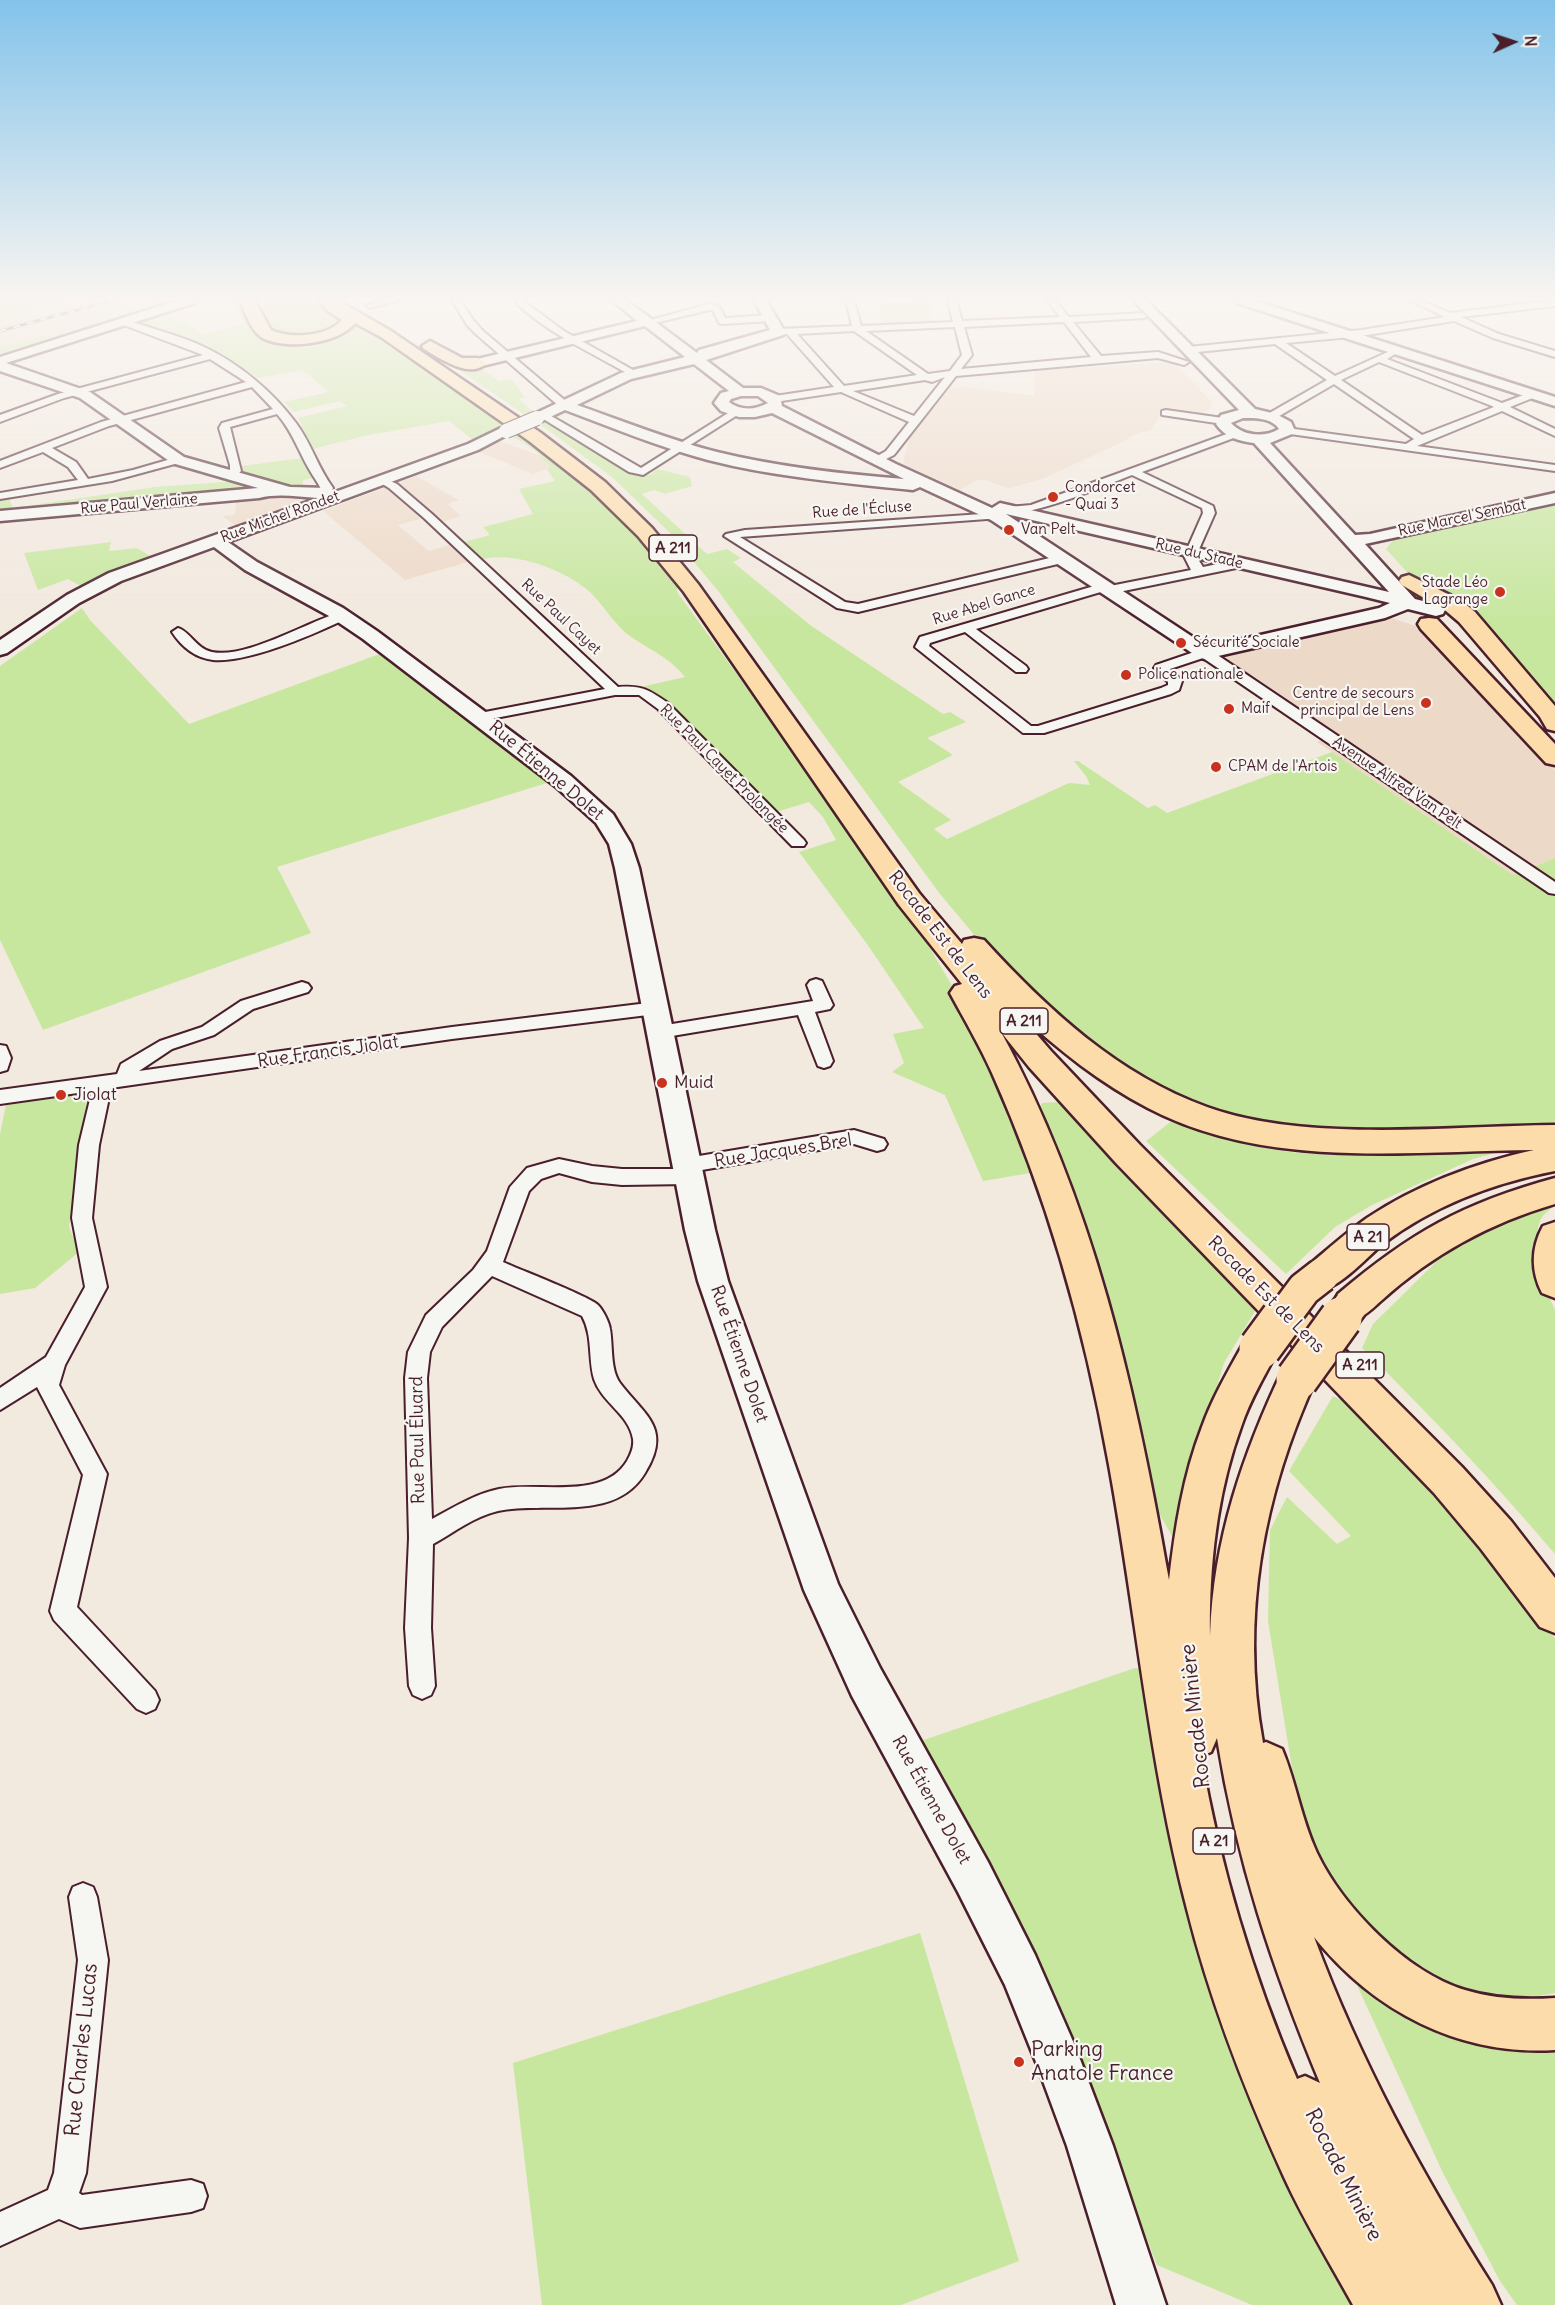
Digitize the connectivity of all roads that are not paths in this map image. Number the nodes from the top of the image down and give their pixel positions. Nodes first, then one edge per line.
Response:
1 (32, 408) edge
2 (102, 408) edge
3 (167, 408) edge
4 (278, 408) edge
5 (492, 408) edge
6 (504, 408) edge
7 (558, 408) edge
8 (571, 408) edge
9 (725, 408) edge
10 (764, 408) edge
11 (781, 408) edge
12 (883, 408) edge
13 (927, 408) edge
14 (1229, 408) edge
15 (1286, 408) edge
16 (1375, 408) edge
17 (1499, 408) edge
18 (1501, 408) edge
19 (281, 411) junction
20 (737, 412) junction
21 (1166, 413) dead end
22 (540, 416) junction
23 (1236, 416) junction
24 (1270, 417) junction
25 (0, 419) edge
26 (120, 421) junction
27 (916, 422) junction
28 (1555, 433) edge
29 (1234, 434) junction
30 (1280, 434) junction
31 (1257, 438) junction
32 (1422, 439) junction
33 (42, 448) junction
34 (683, 448) junction
35 (1408, 448) junction
36 (0, 452) edge
37 (16, 458) junction
38 (178, 459) junction
39 (878, 460) junction
40 (0, 465) edge
41 (1555, 468) edge
42 (904, 471) junction
43 (1134, 472) junction
44 (232, 474) junction
45 (384, 481) junction
46 (84, 482) junction
47 (888, 482) junction
48 (930, 486) junction
49 (278, 487) junction
50 (0, 496) edge
51 (334, 496) junction
52 (961, 496) junction
53 (1555, 498) edge
54 (1010, 513) junction
55 (0, 516) edge
56 (1361, 539) junction
57 (218, 542) junction
58 (1191, 552) junction
59 (1062, 559) junction
60 (1242, 563) junction
61 (1201, 571) junction
62 (120, 578) junction
63 (1107, 588) junction
64 (1410, 590) junction
65 (1385, 612) junction
66 (342, 616) junction
67 (1432, 617) junction
68 (967, 628) junction
69 (1479, 631) junction
70 (178, 632) dead end
71 (0, 649) edge
72 (1204, 653) junction
73 (0, 658) edge
74 (1021, 669) dead end
75 (615, 691) junction
76 (480, 717) junction
77 (1554, 723) edge
78 (1555, 758) edge
79 (798, 843) dead end
80 (907, 883) junction
81 (1555, 889) edge
82 (816, 985) dead end
83 (302, 988) dead end
84 (229, 995) dead end
85 (247, 1005) junction
86 (805, 1009) junction
87 (658, 1020) junction
88 (0, 1052) edge
89 (824, 1061) dead end
90 (0, 1065) edge
91 (113, 1081) junction
92 (0, 1097) edge
93 (1555, 1137) edge
94 (877, 1144) dead end
95 (1555, 1158) edge
96 (688, 1170) junction
97 (1555, 1191) edge
98 (1555, 1236) edge
99 (489, 1265) junction
100 (1555, 1283) edge
101 (54, 1364) junction
102 (0, 1400) edge
103 (421, 1538) junction
104 (1551, 1588) edge
105 (1232, 1626) junction
106 (422, 1686) dead end
107 (146, 1700) dead end
108 (83, 1897) dead end
109 (1555, 2024) edge
110 (191, 2196) dead end
111 (60, 2201) junction
112 (0, 2229) edge
113 (1142, 2305) edge
114 (1385, 2305) edge
115 (1413, 2305) edge
116 (1472, 2305) edge

1 - 25 street
2 - 26 main road
3 - 26 street
4 - 19 street
5 - 80 highway, Rocade Est de Lens / A 211
6 - 80 highway, Rocade Est de Lens / A 211
7 - 22 main road, Rue Michel Rondet
8 - 34 main road
9 - 20 main road
10 - 20 main road
11 - 39 main road, Avenue Alfred Van Pelt
12 - 27 street
13 - 27 street
14 - 23 main road
15 - 24 street
16 - 32 street
17 - 32 street
18 - 28 street
19 - 44 street
19 - 51 street
20 - 34 street
21 - 23 street
22 - 34 street
22 - 45 main road, Rue Michel Rondet, bridge
23 - 24 main road
23 - 29 main road
24 - 30 main road
26 - 33 street
26 - 38 main road
27 - 39 street
29 - 31 main road
29 - 43 street, Rue de l'Écluse
30 - 31 main road
30 - 35 street
30 - 56 main road
31 - 56 main road
32 - 35 street
33 - 37 street
33 - 46 street
34 - 47 main road
35 - 41 street
36 - 37 street
37 - 40 street
38 - 44 main road
38 - 46 street
39 - 42 main road, Avenue Alfred Van Pelt
42 - 47 main road
42 - 48 main road, Avenue Alfred Van Pelt
42 - 52 main road, Avenue Alfred Van Pelt
43 - 54 street, Rue de l'Écluse
43 - 58 street
44 - 49 main road
45 - 51 main road, Rue Michel Rondet
45 - 75 street, Rue Paul Cayet
46 - 50 street
47 - 48 main road
48 - 52 main road, Avenue Alfred Van Pelt
49 - 51 main road
49 - 55 main road, Rue Paul Verlaine
51 - 57 main road, Rue Michel Rondet
52 - 54 main road, Avenue Alfred Van Pelt
53 - 56 main road, Rue Marcel Sembat
54 - 58 main road, Rue du Stade
54 - 59 main road, Avenue Alfred Van Pelt
54 - 59 street, Rue de l'Écluse
56 - 64 main road
57 - 62 main road, Rue Michel Rondet
57 - 66 main road, Rue Étienne Dolet
58 - 60 main road, Rue du Stade
58 - 61 street
59 - 63 main road, Avenue Alfred Van Pelt
60 - 61 street, Rue Abel Gance
60 - 64 main road, Rue du Stade
61 - 63 street, Rue Abel Gance
62 - 71 main road
62 - 73 main road
63 - 68 street, Rue Abel Gance
63 - 72 main road, Avenue Alfred Van Pelt
64 - 65 main road
64 - 67 main road
64 - 69 highway
65 - 67 main road
65 - 72 main road
66 - 70 street
66 - 76 main road, Rue Étienne Dolet
67 - 69 highway
67 - 77 highway
67 - 78 highway
68 - 72 street, Rue Abel Gance
68 - 74 street
69 - 77 highway
72 - 81 street, Avenue Alfred Van Pelt
75 - 76 street
75 - 79 street, Rue Paul Cayet Prolongée
76 - 87 main road, Rue Étienne Dolet
80 - 93 highway
80 - 104 highway, Rocade Est de Lens / A 211
80 - 114 highway
82 - 86 street
83 - 85 street
84 - 85 street
85 - 91 street
86 - 87 street, Rue Francis Jiolat
86 - 89 street
87 - 91 street, Rue Francis Jiolat
87 - 96 main road, Rue Étienne Dolet
88 - 90 street
91 - 92 street, Rue Francis Jiolat
91 - 101 street
94 - 96 street, Rue Jacques Brel
95 - 115 highway, Rocade Minière / A 21, bridge
96 - 99 street, Rue Paul Éluard
96 - 113 main road, Rue Étienne Dolet
97 - 105 highway, Rocade Minière / A 21, bridge
98 - 100 highway
99 - 103 street, Rue Paul Éluard
99 - 103 street
101 - 102 street
101 - 107 street
103 - 106 street, Rue Paul Éluard
105 - 109 highway
105 - 116 highway, Rocade Minière / A 21
108 - 111 street, Rue Charles Lucas
110 - 111 street
111 - 112 street

